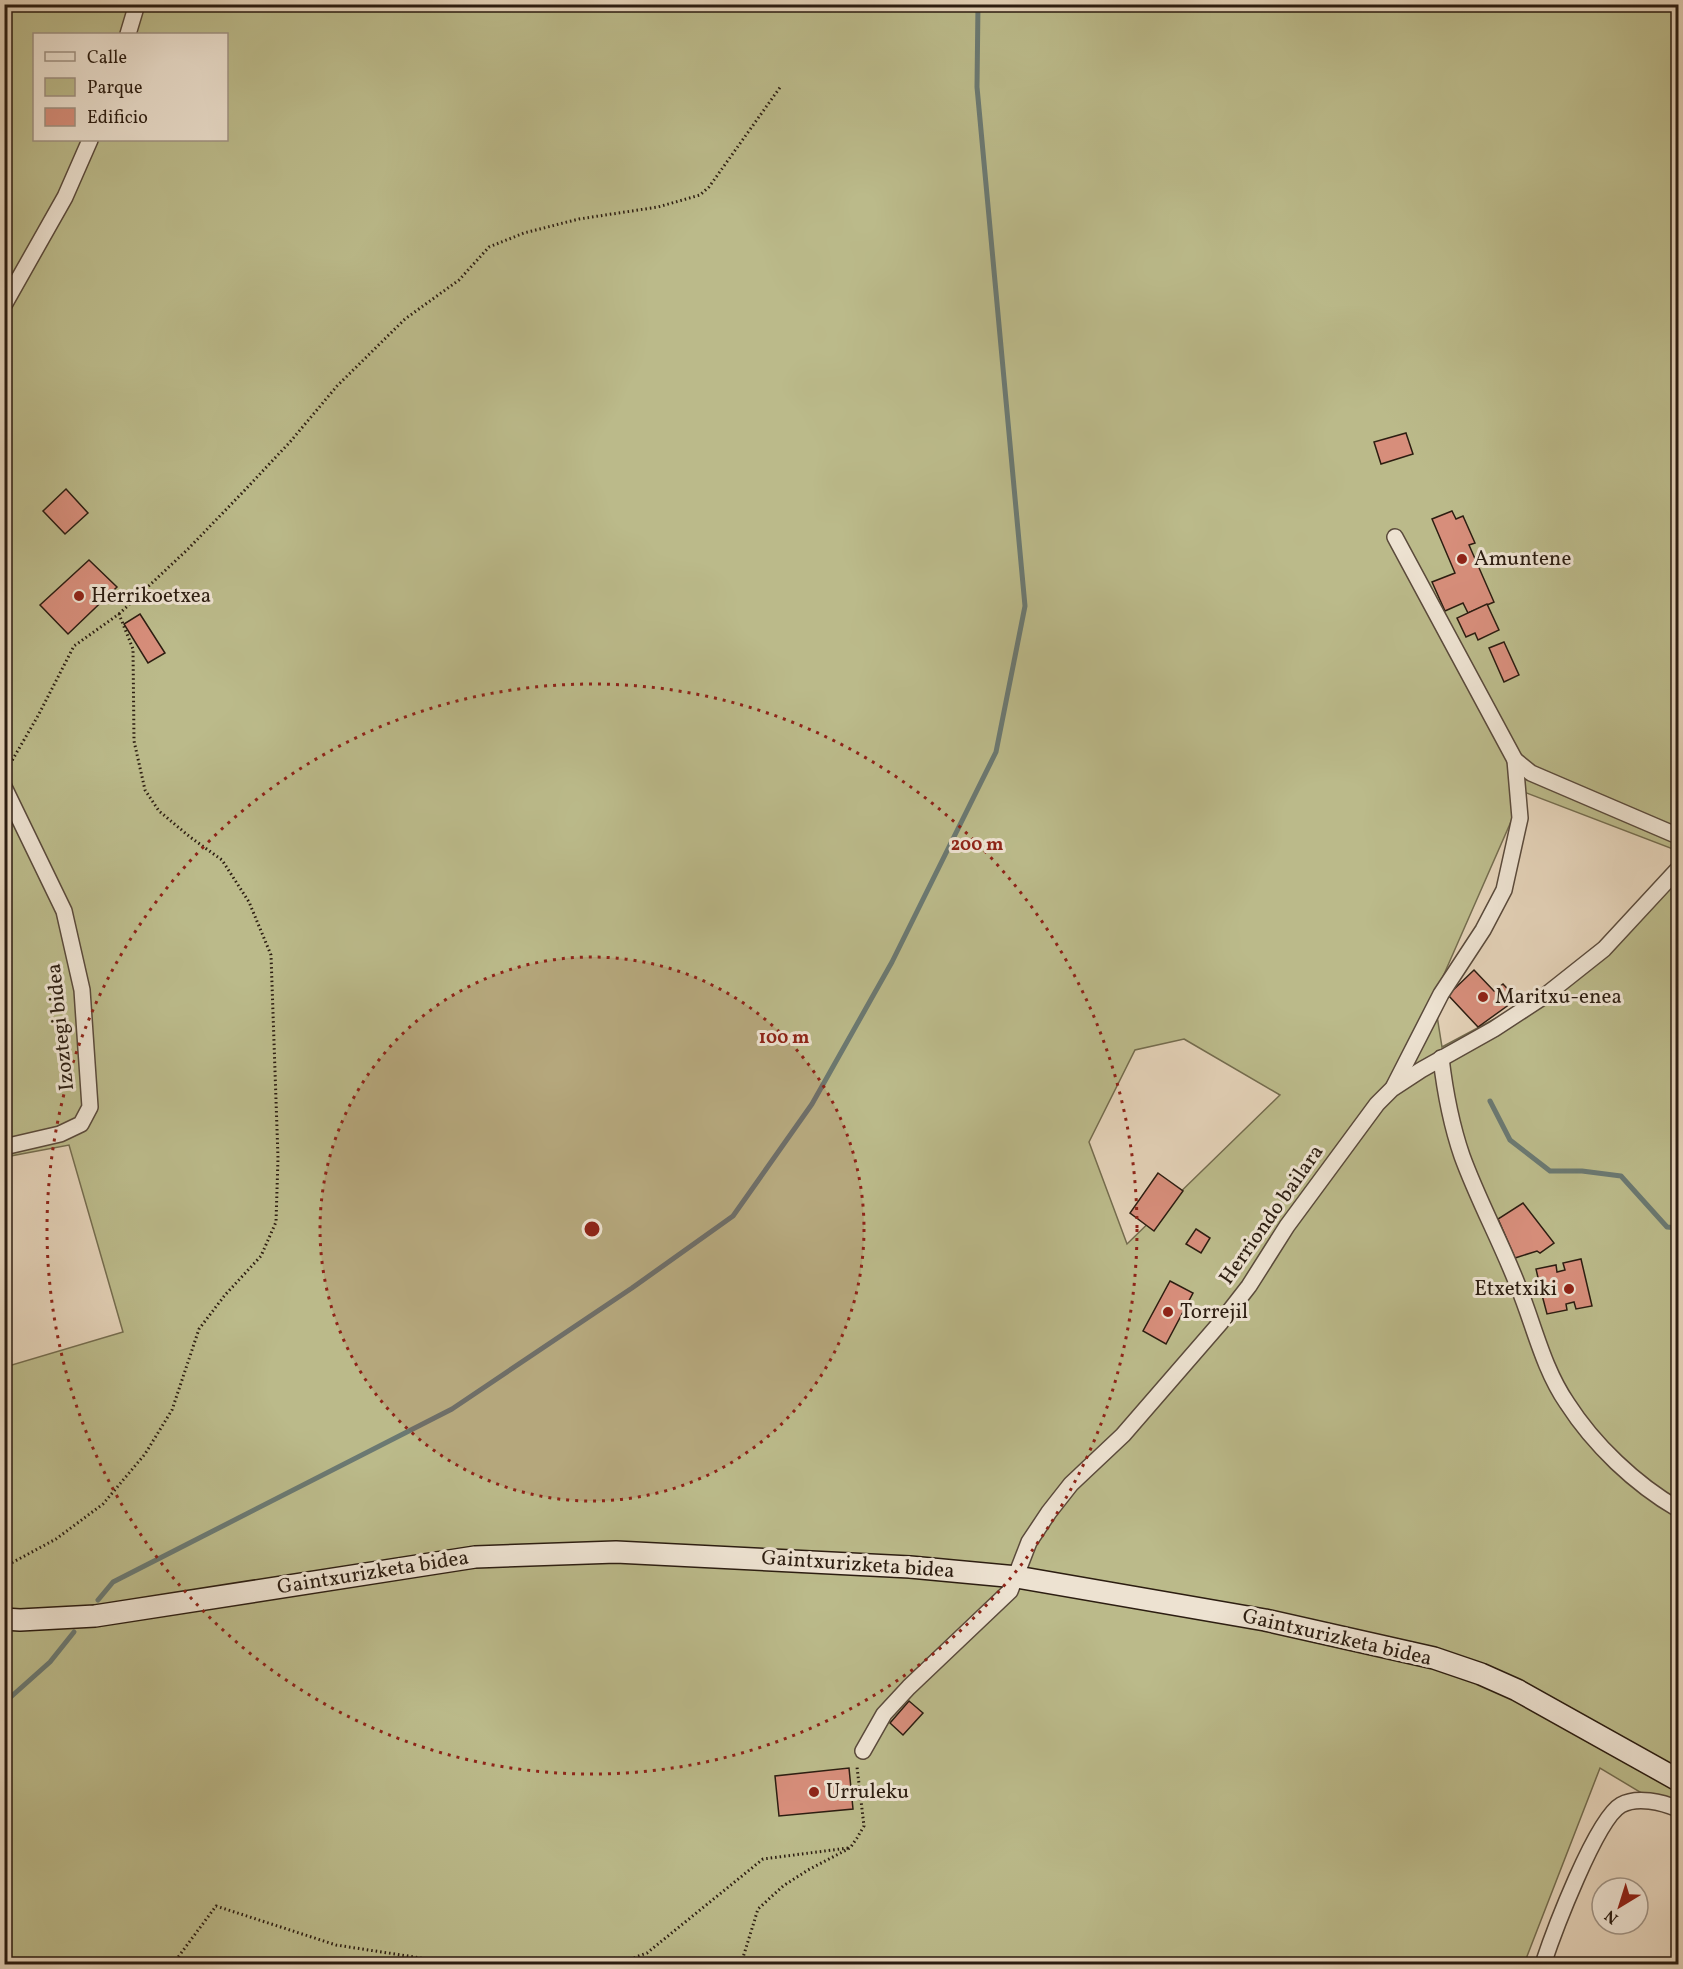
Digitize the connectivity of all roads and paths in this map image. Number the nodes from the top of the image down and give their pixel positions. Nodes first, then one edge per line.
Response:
1 (137, 4) edge
2 (128, 33) edge
3 (780, 86) dead end
4 (90, 141) edge
5 (4, 304) edge
6 (1395, 537) dead end
7 (118, 614) junction
8 (1515, 760) junction
9 (4, 773) edge
10 (4, 787) edge
11 (1678, 836) edge
12 (1678, 869) edge
13 (1441, 1058) junction
14 (1392, 1089) junction
15 (4, 1146) edge
16 (1678, 1509) edge
17 (4, 1567) edge
18 (1017, 1577) junction
19 (4, 1619) edge
20 (863, 1751) joint
21 (1678, 1780) edge
22 (1678, 1809) edge
23 (850, 1848) junction
24 (173, 1965) edge
25 (460, 1965) edge
26 (617, 1965) edge
27 (741, 1965) edge
28 (1543, 1965) edge

1 - 2 street
3 - 7 path
4 - 5 street
6 - 8 street
7 - 9 path
7 - 17 path
8 - 11 street
8 - 14 street
10 - 15 street, Izoztegi bidea
12 - 13 street, Herriondo bailara
13 - 14 street, Herriondo bailara
13 - 16 street
14 - 18 street, Herriondo bailara
18 - 19 main road, Gaintxurizketa bidea
18 - 20 street, Herriondo bailara
18 - 21 main road, Gaintxurizketa bidea
20 - 23 path
22 - 28 street
23 - 26 path
23 - 27 path
24 - 25 path

